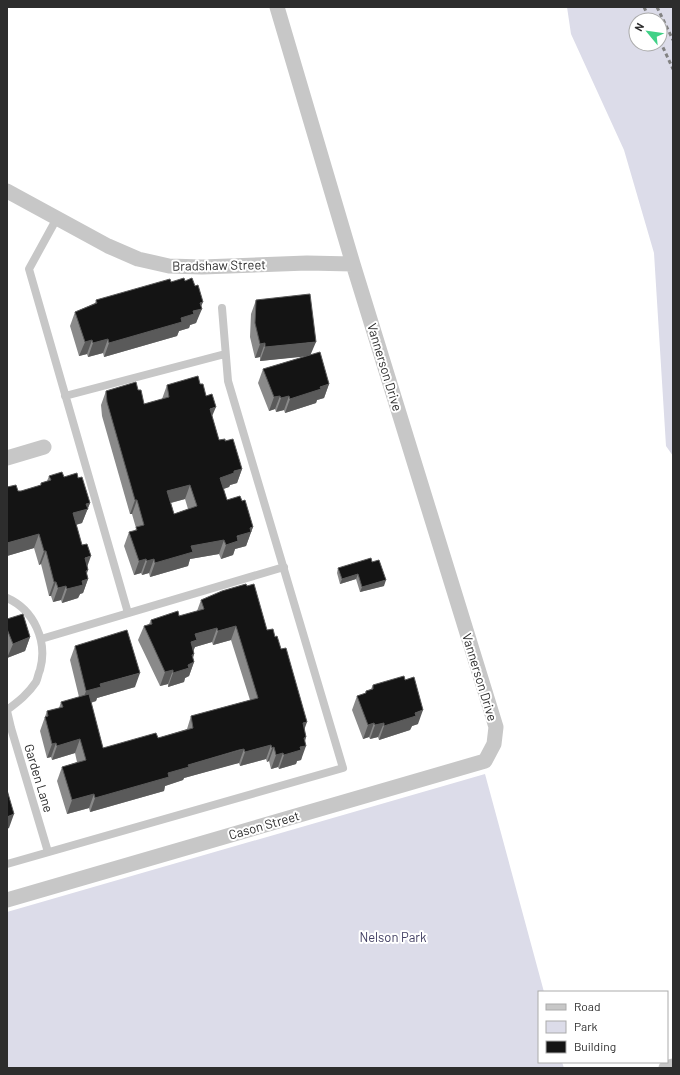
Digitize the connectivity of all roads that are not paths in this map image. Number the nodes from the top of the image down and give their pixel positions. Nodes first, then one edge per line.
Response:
1 (277, 7) edge
2 (7, 191) edge
3 (57, 218) junction
4 (353, 264) junction
5 (222, 308) dead end
6 (225, 354) junction
7 (65, 396) junction
8 (44, 447) dead end
9 (7, 458) edge
10 (284, 567) junction
11 (7, 598) edge
12 (128, 613) junction
13 (41, 639) junction
14 (7, 710) edge
15 (496, 727) joint
16 (48, 852) junction
17 (7, 864) edge
18 (7, 900) edge
19 (673, 1066) edge
20 (666, 1068) edge

1 - 4 street, Vannerson Drive
2 - 3 street, Bradshaw Street
3 - 4 street, Bradshaw Street
3 - 7 lane
4 - 15 street, Vannerson Drive
5 - 6 lane
6 - 7 lane
6 - 10 lane
7 - 12 lane
8 - 9 street
10 - 12 lane
10 - 16 lane
11 - 13 lane
12 - 13 lane
13 - 14 lane
14 - 16 lane, Garden Lane
15 - 18 street, Cason Street
16 - 17 lane
19 - 20 street

